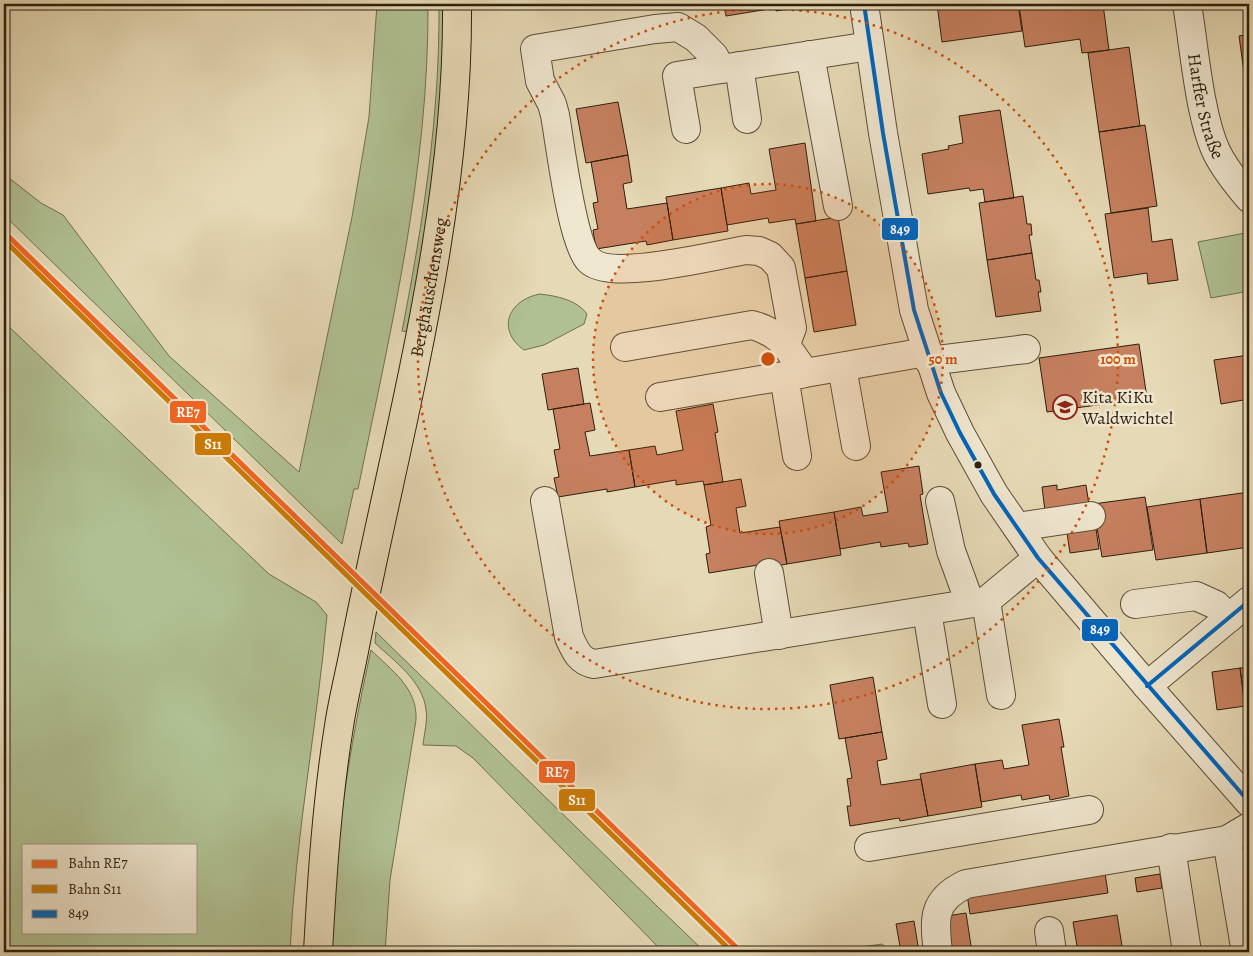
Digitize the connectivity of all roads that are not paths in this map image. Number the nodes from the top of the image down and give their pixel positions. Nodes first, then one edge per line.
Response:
1 (457, 4) edge
2 (864, 4) edge
3 (1187, 4) edge
4 (870, 46) junction
5 (810, 55) junction
6 (730, 68) junction
7 (747, 119) dead end
8 (686, 129) dead end
9 (1249, 198) edge
10 (838, 206) dead end
11 (786, 346) junction
12 (625, 347) dead end
13 (1026, 349) dead end
14 (928, 357) junction
15 (842, 367) junction
16 (795, 375) junction
17 (660, 397) dead end
18 (856, 446) dead end
19 (797, 456) dead end
20 (545, 501) dead end
21 (940, 501) dead end
22 (1091, 516) dead end
23 (1017, 527) junction
24 (1038, 558) junction
25 (769, 573) dead end
26 (978, 602) junction
27 (1135, 604) dead end
28 (1239, 609) edge
29 (926, 611) junction
30 (779, 635) junction
31 (1147, 686) junction
32 (1001, 695) dead end
33 (942, 704) dead end
34 (1249, 802) edge
35 (1089, 810) dead end
36 (1238, 833) edge
37 (869, 847) dead end
38 (1171, 848) junction
39 (1246, 947) dead end
40 (318, 952) edge
41 (938, 952) edge
42 (1187, 952) edge

1 - 40 main road, Berghäuschensweg
2 - 4 street
3 - 9 street, Harffer Straße
4 - 5 street
4 - 14 street
5 - 6 street
5 - 10 street
6 - 7 street
6 - 8 street
6 - 11 street
11 - 12 street
11 - 16 street
13 - 14 street
14 - 15 street
14 - 23 street
15 - 16 street
15 - 18 street
16 - 17 street
16 - 19 street
20 - 30 street
21 - 26 street
22 - 23 street
23 - 24 street
24 - 26 street
24 - 31 street
25 - 30 street
26 - 29 street
26 - 32 street
27 - 28 street
28 - 31 street
29 - 30 street
29 - 33 street
31 - 34 street
35 - 37 street
36 - 38 street
36 - 39 street
38 - 41 street
38 - 42 street

